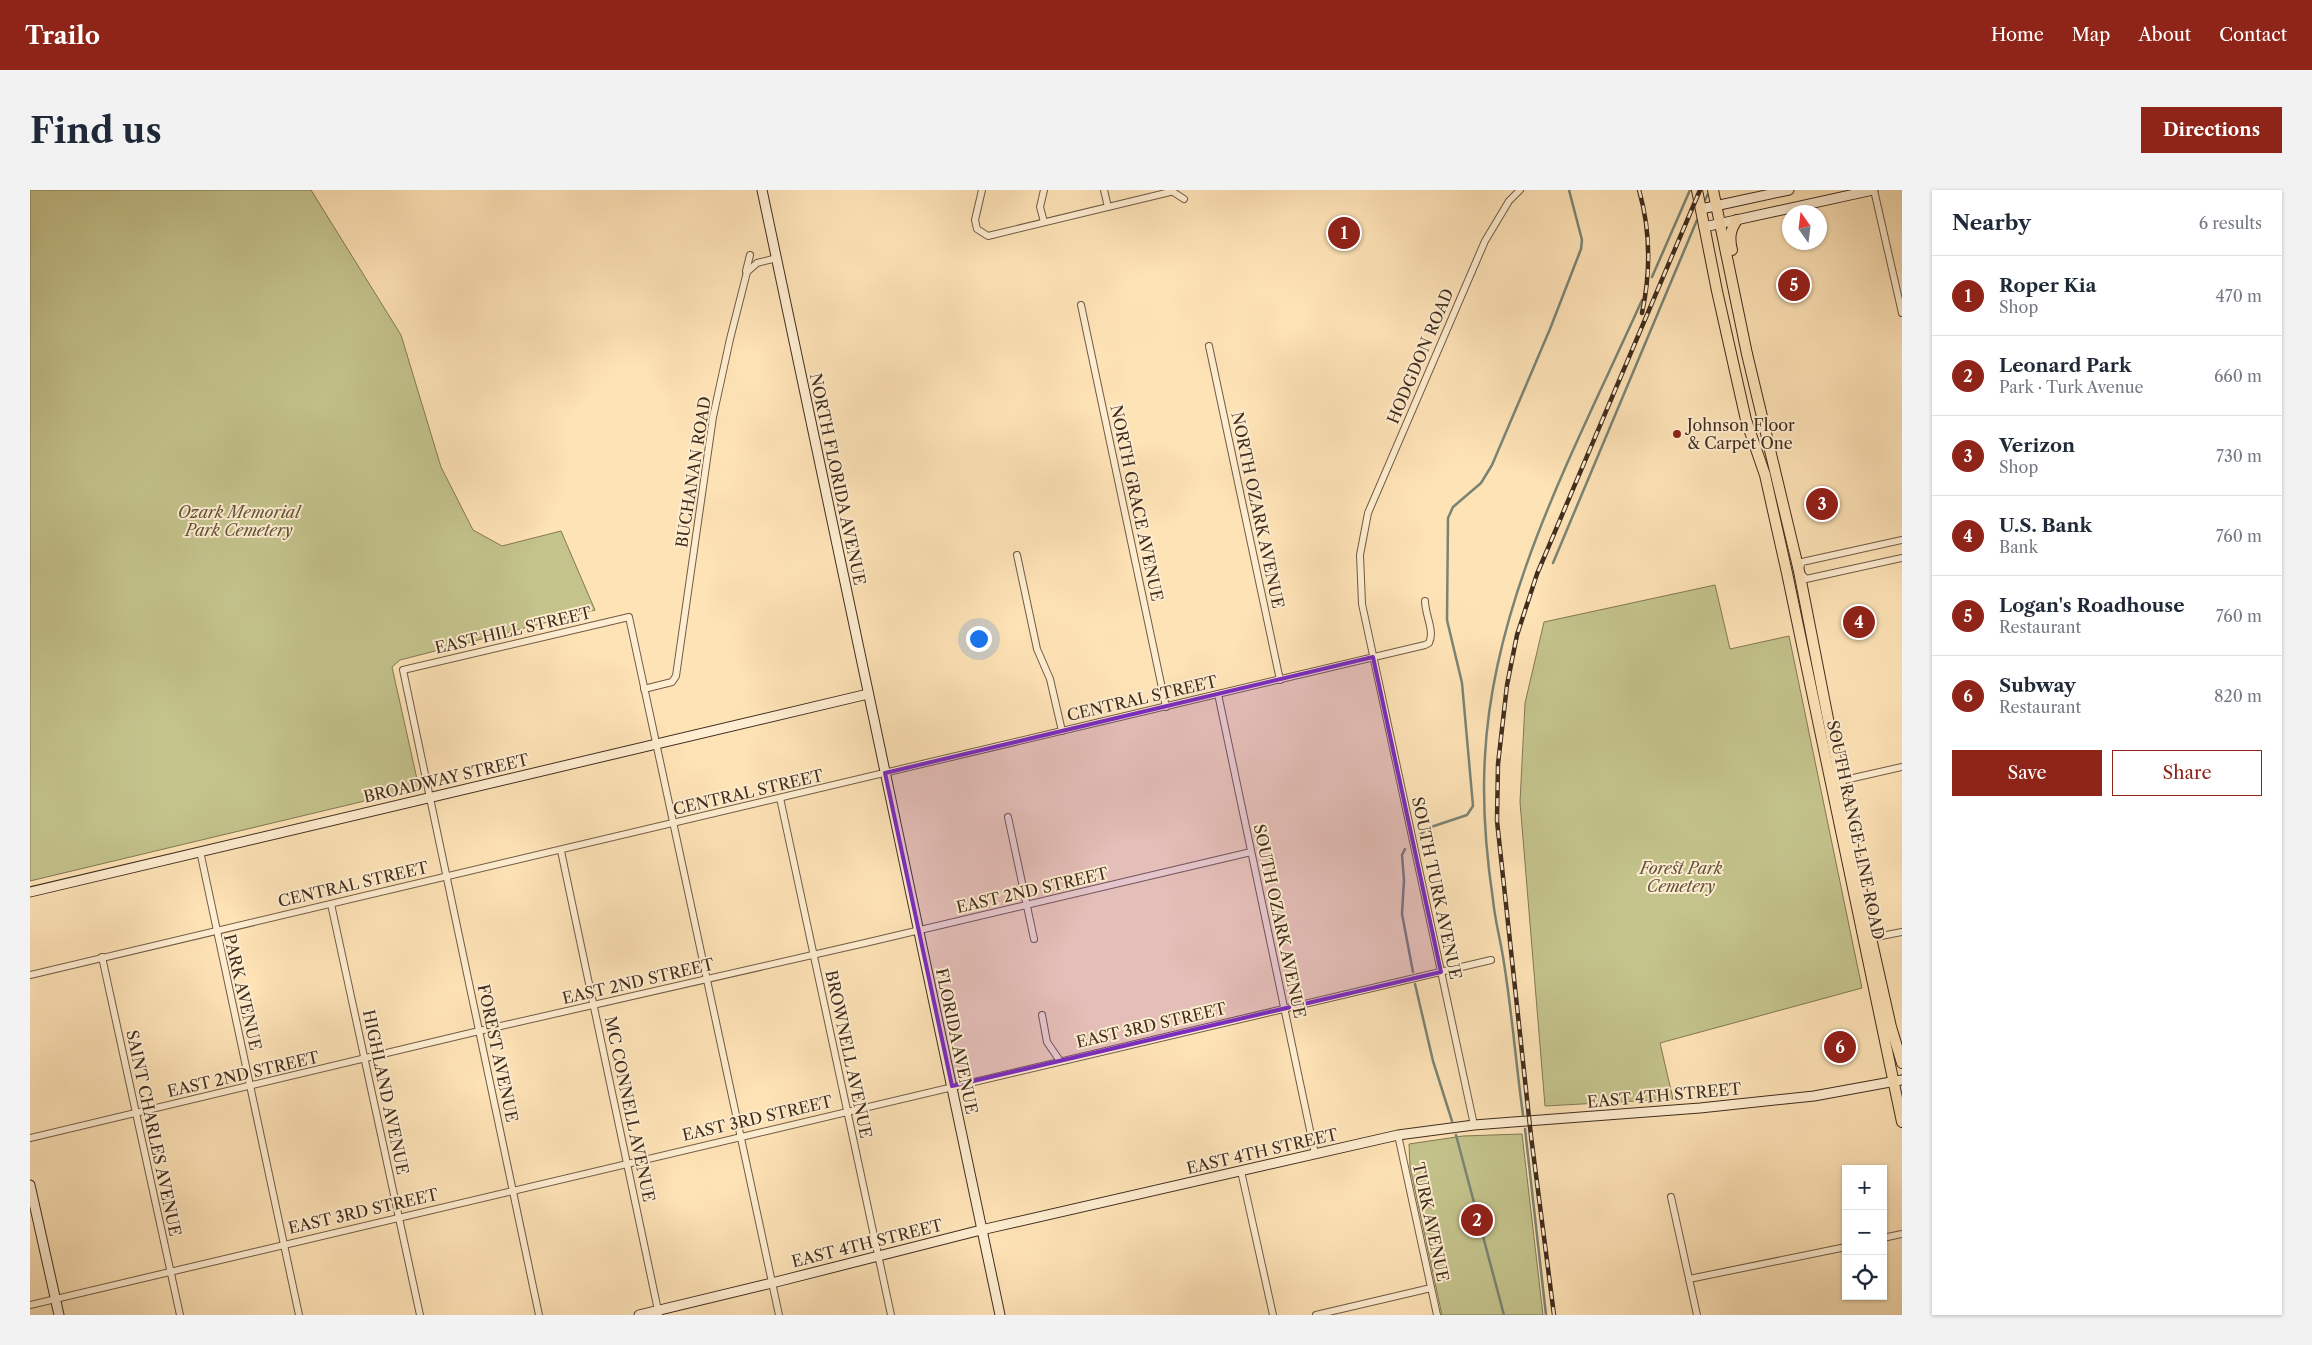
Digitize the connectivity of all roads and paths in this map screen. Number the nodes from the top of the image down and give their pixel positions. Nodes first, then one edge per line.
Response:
1 (762, 190) edge
2 (982, 190) edge
3 (1044, 190) edge
4 (1104, 190) edge
5 (1520, 190) edge
6 (1698, 190) edge
7 (1713, 190) edge
8 (1790, 190) edge
9 (1874, 190) edge
10 (1170, 191) edge
11 (1184, 198) dead end
12 (1716, 206) junction
13 (1108, 207) junction
14 (1701, 209) junction
15 (1737, 220) junction
16 (1044, 222) junction
17 (1720, 223) junction
18 (1704, 227) junction
19 (750, 255) dead end
20 (777, 258) junction
21 (746, 274) junction
22 (1081, 305) dead end
23 (1902, 313) edge
24 (1209, 346) dead end
25 (1747, 354) junction
26 (1902, 540) edge
27 (1017, 555) dead end
28 (1902, 558) edge
29 (1799, 570) junction
30 (1425, 601) dead end
31 (1373, 657) junction
32 (403, 670) joint
33 (1280, 680) junction
34 (644, 689) junction
35 (868, 694) junction
36 (1218, 694) junction
37 (1166, 707) junction
38 (1062, 731) junction
39 (656, 743) junction
40 (1902, 767) edge
41 (885, 773) junction
42 (1840, 781) junction
43 (430, 797) junction
44 (780, 798) junction
45 (1008, 817) dead end
46 (674, 823) junction
47 (561, 850) junction
48 (200, 851) junction
49 (1252, 852) junction
50 (446, 877) junction
51 (30, 892) edge
52 (331, 904) junction
53 (1027, 905) junction
54 (215, 930) junction
55 (919, 930) junction
56 (1902, 932) edge
57 (1871, 938) junction
58 (1034, 939) dead end
59 (814, 955) junction
60 (102, 957) junction
61 (1491, 960) dead end
62 (1441, 972) junction
63 (30, 975) edge
64 (707, 979) junction
65 (593, 1006) junction
66 (1284, 1008) junction
67 (1042, 1015) dead end
68 (479, 1031) junction
69 (365, 1060) junction
70 (1060, 1061) junction
71 (1902, 1063) edge
72 (1898, 1081) edge
73 (250, 1086) junction
74 (952, 1086) junction
75 (848, 1111) junction
76 (136, 1114) junction
77 (1902, 1122) edge
78 (1474, 1125) junction
79 (1398, 1135) junction
80 (742, 1136) junction
81 (30, 1138) edge
82 (1315, 1154) junction
83 (628, 1163) junction
84 (1242, 1171) junction
85 (30, 1186) edge
86 (513, 1190) junction
87 (1671, 1198) dead end
88 (399, 1218) junction
89 (981, 1230) junction
90 (1902, 1234) edge
91 (1887, 1237) edge
92 (284, 1244) junction
93 (1842, 1248) edge
94 (878, 1256) junction
95 (171, 1272) junction
96 (1689, 1279) junction
97 (772, 1284) junction
98 (1431, 1288) junction
99 (55, 1299) junction
100 (30, 1305) edge
101 (658, 1313) edge
102 (59, 1315) edge
103 (180, 1315) edge
104 (299, 1315) edge
105 (420, 1315) edge
106 (539, 1315) edge
107 (639, 1315) edge
108 (779, 1315) edge
109 (891, 1315) edge
110 (1000, 1315) edge
111 (1273, 1315) edge
112 (1316, 1315) edge
113 (1437, 1315) edge
114 (1697, 1315) edge

1 - 20 street, NORTH FLORIDA AVENUE
2 - 16 street
3 - 16 street
4 - 13 street
5 - 31 street, HODGDON ROAD
6 - 14 main road, SOUTH RANGE LINE ROAD
7 - 12 main road
8 - 12 street
9 - 15 street
9 - 23 street
10 - 11 street
10 - 13 street
12 - 14 street
12 - 17 main road
13 - 16 street
14 - 18 main road, SOUTH RANGE LINE ROAD
15 - 17 street
15 - 25 main road
17 - 18 street
17 - 25 main road
18 - 72 main road, SOUTH RANGE LINE ROAD
19 - 21 street, BUCHANAN ROAD
20 - 21 street
20 - 35 street, NORTH FLORIDA AVENUE
21 - 34 street, BUCHANAN ROAD
22 - 37 street, NORTH GRACE AVENUE
24 - 33 street, NORTH OZARK AVENUE
25 - 29 main road, SOUTH RANGE LINE ROAD
26 - 29 street
27 - 38 street
28 - 29 street
29 - 42 main road, SOUTH RANGE LINE ROAD
30 - 31 street, CENTRAL STREET
31 - 33 street, CENTRAL STREET
31 - 62 street, SOUTH TURK AVENUE
32 - 34 street, EAST HILL STREET
32 - 43 street, FOREST AVENUE
33 - 36 street, CENTRAL STREET
34 - 39 street
35 - 39 street, BROADWAY STREET
35 - 41 street, NORTH FLORIDA AVENUE
36 - 37 street, CENTRAL STREET
36 - 49 street, SOUTH OZARK AVENUE
37 - 38 street, CENTRAL STREET
38 - 41 street, CENTRAL STREET
39 - 43 street, BROADWAY STREET
39 - 46 street
40 - 42 street
41 - 44 street, CENTRAL STREET
41 - 55 street, FLORIDA AVENUE
42 - 57 main road, SOUTH RANGE LINE ROAD
43 - 48 street, BROADWAY STREET
43 - 50 street, FOREST AVENUE
44 - 46 street, CENTRAL STREET
44 - 59 street, BROWNELL AVENUE
45 - 53 street
46 - 47 street, CENTRAL STREET
46 - 64 street
47 - 50 street, CENTRAL STREET
47 - 65 street, MC CONNELL AVENUE
48 - 51 street, BROADWAY STREET
48 - 54 street, PARK AVENUE
49 - 53 street, EAST 2ND STREET
49 - 66 street, SOUTH OZARK AVENUE
50 - 52 street, CENTRAL STREET
50 - 68 street, FOREST AVENUE
52 - 54 street, CENTRAL STREET
52 - 69 street, HIGHLAND AVENUE
53 - 55 street, EAST 2ND STREET
53 - 58 street
54 - 60 street, CENTRAL STREET
54 - 73 street, PARK AVENUE
55 - 59 street, EAST 2ND STREET
55 - 74 street, FLORIDA AVENUE
56 - 57 street
57 - 71 main road, SOUTH RANGE LINE ROAD
59 - 64 street, EAST 2ND STREET
59 - 75 street, BROWNELL AVENUE
60 - 63 street, CENTRAL STREET
60 - 76 street, SAINT CHARLES AVENUE
61 - 62 street, EAST 3RD STREET
62 - 66 street, EAST 3RD STREET
62 - 78 street, SOUTH TURK AVENUE
64 - 65 street, EAST 2ND STREET
64 - 80 street
65 - 68 street, EAST 2ND STREET
65 - 83 street, MC CONNELL AVENUE
66 - 70 street, EAST 3RD STREET
66 - 82 street, SOUTH OZARK AVENUE
67 - 70 street
68 - 69 street, EAST 2ND STREET
68 - 86 street, FOREST AVENUE
69 - 73 street, EAST 2ND STREET
69 - 88 street, HIGHLAND AVENUE
70 - 74 street, EAST 3RD STREET
72 - 77 main road, SOUTH RANGE LINE ROAD
72 - 78 street, EAST 4TH STREET
73 - 76 street, EAST 2ND STREET
73 - 92 street, PARK AVENUE
74 - 75 street, EAST 3RD STREET
74 - 89 street, FLORIDA AVENUE
75 - 80 street, EAST 3RD STREET
75 - 94 street, BROWNELL AVENUE
76 - 81 street, EAST 2ND STREET
76 - 95 street, SAINT CHARLES AVENUE
78 - 79 street, EAST 4TH STREET
79 - 82 street, EAST 4TH STREET
79 - 98 street, TURK AVENUE
80 - 83 street, EAST 3RD STREET
80 - 97 street
82 - 84 street, EAST 4TH STREET
83 - 86 street, EAST 3RD STREET
83 - 101 street, MC CONNELL AVENUE
84 - 89 street, EAST 4TH STREET
84 - 111 street
85 - 99 street
86 - 88 street, EAST 3RD STREET
86 - 106 street, FOREST AVENUE
87 - 96 street
88 - 92 street, EAST 3RD STREET
88 - 105 street, HIGHLAND AVENUE
89 - 94 street, EAST 4TH STREET
89 - 110 street, FLORIDA AVENUE
90 - 91 street
92 - 95 street, EAST 3RD STREET
92 - 104 street, PARK AVENUE
93 - 96 street
94 - 97 street, EAST 4TH STREET
94 - 109 street, BROWNELL AVENUE
95 - 99 street, EAST 3RD STREET
95 - 103 street, SAINT CHARLES AVENUE
96 - 114 street
97 - 101 street, EAST 4TH STREET
97 - 108 street
98 - 112 street
98 - 113 street, TURK AVENUE
99 - 100 street, EAST 3RD STREET
99 - 102 street
101 - 107 street, EAST 4TH STREET

